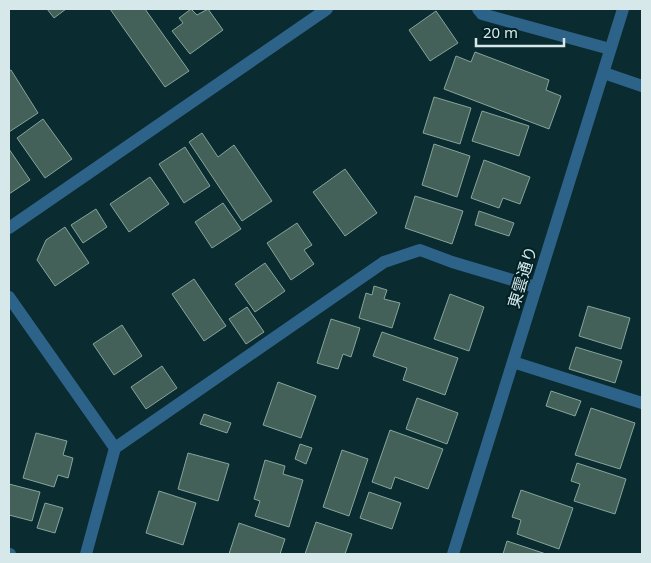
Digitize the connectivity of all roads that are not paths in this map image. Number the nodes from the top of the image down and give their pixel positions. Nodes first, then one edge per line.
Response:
1 (326, 9) edge
2 (478, 9) edge
3 (623, 9) edge
4 (610, 49) junction
5 (604, 73) junction
6 (642, 86) edge
7 (9, 228) edge
8 (536, 287) junction
9 (9, 297) edge
10 (513, 362) junction
11 (642, 403) edge
12 (115, 448) junction
13 (86, 554) edge
14 (453, 554) edge

1 - 7 street
2 - 4 street
3 - 4 street, 東雲通り
4 - 5 street, 東雲通り
5 - 6 street
5 - 8 street, 東雲通り
8 - 10 street, 東雲通り
8 - 12 street
9 - 12 street
10 - 11 street
10 - 14 street, 東雲通り
12 - 13 street

